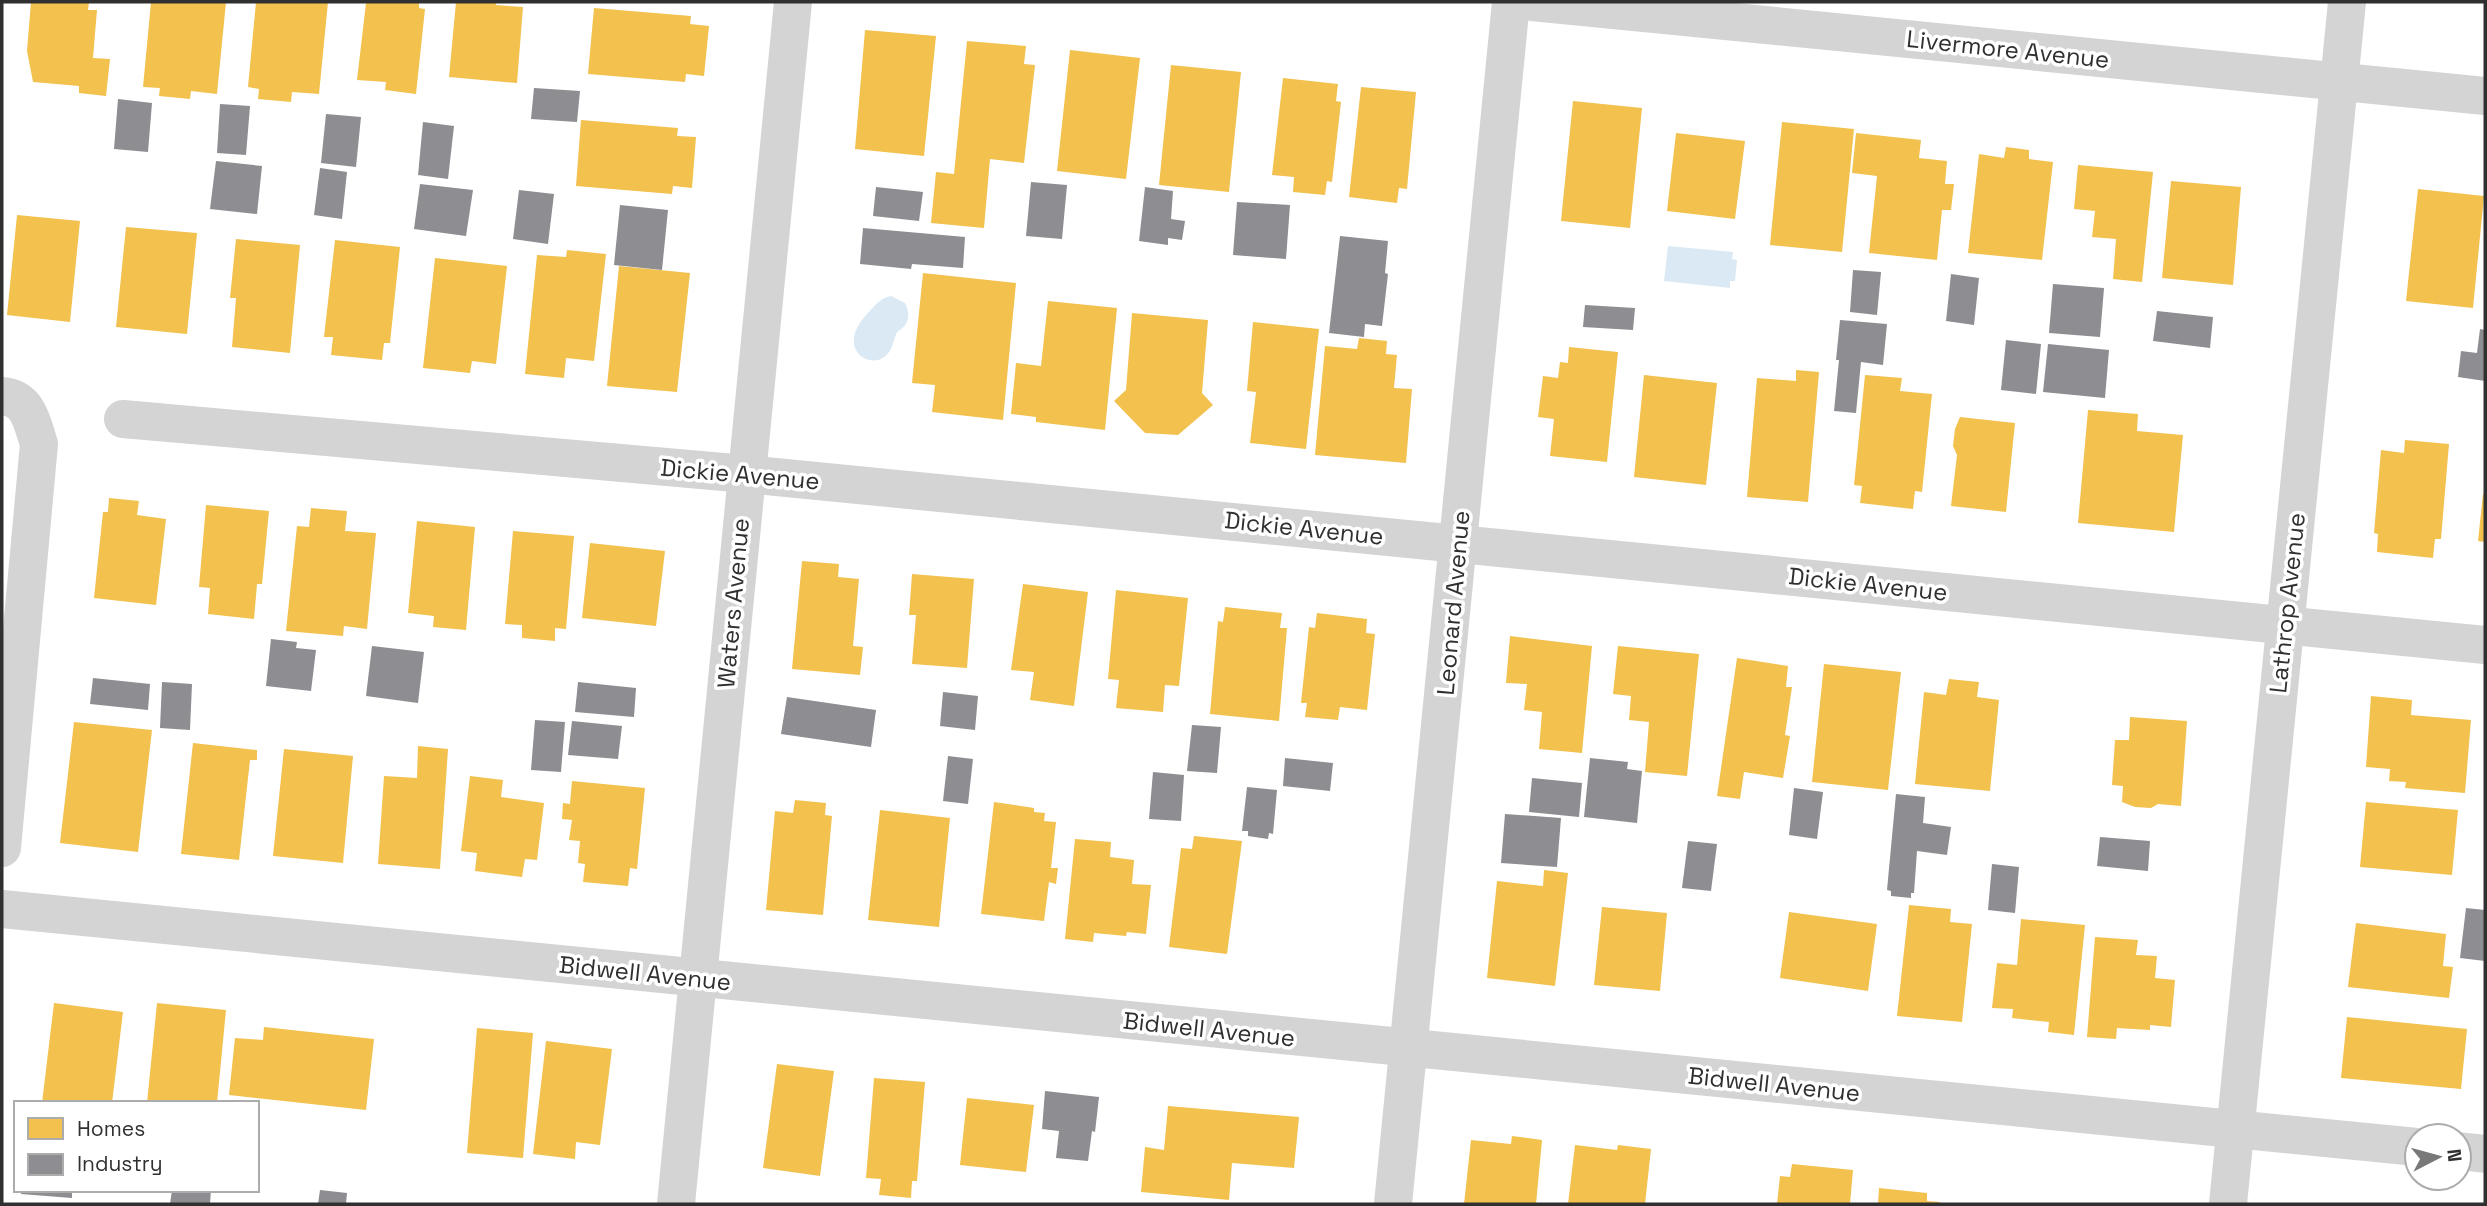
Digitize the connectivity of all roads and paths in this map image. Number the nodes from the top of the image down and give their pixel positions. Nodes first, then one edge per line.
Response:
1 (793, 2) edge
2 (1511, 2) edge
3 (1532, 2) edge
4 (2347, 2) edge
5 (2339, 82) junction
6 (2485, 96) edge
7 (15, 403) edge
8 (122, 419) dead end
9 (746, 474) junction
10 (1459, 543) junction
11 (2285, 625) junction
12 (2485, 645) edge
13 (2, 848) edge
14 (2, 909) edge
15 (698, 978) junction
16 (1408, 1048) junction
17 (2235, 1130) junction
18 (2403, 1146) edge
19 (676, 1204) edge
20 (1393, 1204) edge
21 (2228, 1204) edge

1 - 9 street, Waters Avenue
2 - 10 street, Leonard Avenue
3 - 5 street, Livermore Avenue
4 - 5 street, Lathrop Avenue
5 - 6 street, Livermore Avenue
5 - 11 street, Lathrop Avenue
7 - 13 street
8 - 9 street, Dickie Avenue
9 - 10 street, Dickie Avenue
9 - 15 street, Waters Avenue
10 - 11 street, Dickie Avenue
10 - 16 street, Leonard Avenue
11 - 12 street, Dickie Avenue
11 - 17 street, Lathrop Avenue
14 - 15 street, Bidwell Avenue
15 - 16 street, Bidwell Avenue
15 - 19 street, Waters Avenue
16 - 17 street, Bidwell Avenue
16 - 20 street, Leonard Avenue
17 - 18 street, Bidwell Avenue
17 - 21 street, Lathrop Avenue

